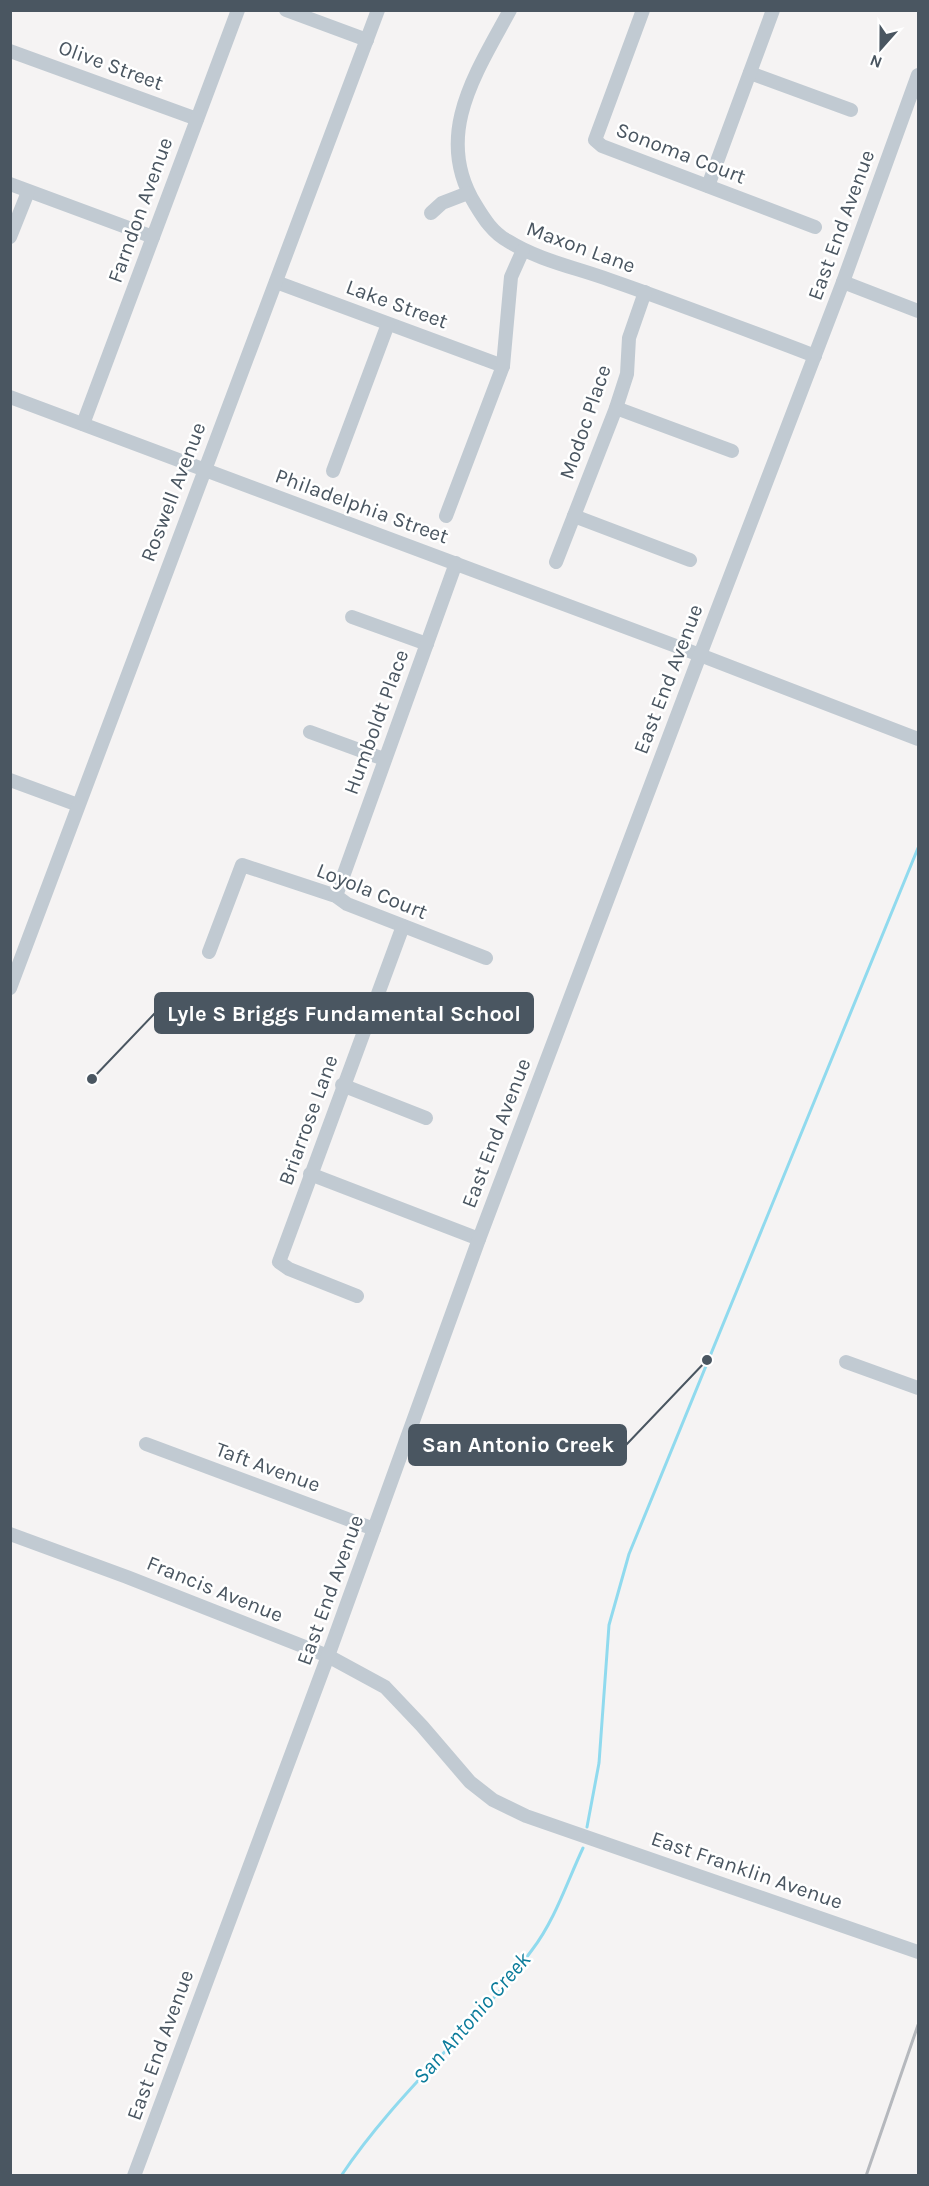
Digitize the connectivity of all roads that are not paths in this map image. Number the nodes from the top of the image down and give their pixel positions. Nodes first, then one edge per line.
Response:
1 (238, 10) edge
2 (286, 10) edge
3 (378, 10) edge
4 (510, 10) edge
5 (643, 10) edge
6 (773, 10) edge
7 (367, 40) junction
8 (10, 51) edge
9 (750, 73) junction
10 (918, 75) edge
11 (851, 110) dead end
12 (197, 119) junction
13 (10, 184) edge
14 (708, 186) junction
15 (28, 192) junction
16 (468, 193) junction
17 (431, 213) dead end
18 (815, 226) dead end
19 (10, 237) edge
20 (153, 237) junction
21 (523, 250) junction
22 (276, 282) junction
23 (843, 282) junction
24 (645, 292) junction
25 (918, 311) edge
26 (388, 324) junction
27 (815, 356) junction
28 (503, 366) junction
29 (10, 397) edge
30 (616, 408) junction
31 (83, 424) junction
32 (732, 451) dead end
33 (203, 471) junction
34 (333, 471) dead end
35 (446, 516) dead end
36 (574, 516) junction
37 (690, 560) dead end
38 (556, 562) dead end
39 (456, 563) junction
40 (352, 617) dead end
41 (428, 644) junction
42 (700, 655) junction
43 (310, 732) dead end
44 (918, 739) edge
45 (384, 759) junction
46 (10, 780) edge
47 (78, 805) junction
48 (336, 896) junction
49 (403, 926) junction
50 (209, 952) dead end
51 (486, 958) dead end
52 (10, 988) edge
53 (342, 1085) junction
54 (426, 1118) dead end
55 (310, 1174) junction
56 (479, 1239) junction
57 (357, 1296) dead end
58 (846, 1362) dead end
59 (918, 1388) edge
60 (146, 1444) dead end
61 (374, 1529) junction
62 (10, 1534) edge
63 (328, 1656) junction
64 (561, 1829) joint
65 (918, 1952) edge
66 (134, 2175) edge

1 - 12 street, Farndon Avenue
2 - 7 street
3 - 7 street, Roswell Avenue
4 - 16 street, Maxon Lane
5 - 14 street, Sonoma Court
6 - 9 street
7 - 22 street, Roswell Avenue
8 - 12 street, Olive Street
9 - 11 street
9 - 14 street
10 - 23 street, East End Avenue
12 - 20 street, Farndon Avenue
13 - 15 street
14 - 18 street, Sonoma Court
15 - 19 street
15 - 20 street
16 - 17 street
16 - 21 street, Maxon Lane
20 - 31 street, Farndon Avenue
21 - 24 street, Maxon Lane
21 - 28 street
22 - 26 street, Lake Street
22 - 33 street, Roswell Avenue
23 - 25 street
23 - 27 street, East End Avenue
24 - 27 street, Maxon Lane
24 - 30 street, Modoc Place
26 - 28 street, Lake Street
26 - 34 street
27 - 42 street, East End Avenue
28 - 35 street
29 - 31 street, Philadelphia Street
30 - 32 street
30 - 36 street, Modoc Place
31 - 33 street, Philadelphia Street
33 - 39 street, Philadelphia Street
33 - 47 street, Roswell Avenue
36 - 37 street
36 - 38 street, Modoc Place
39 - 41 street, Humboldt Place
39 - 42 street, Philadelphia Street
40 - 41 street
41 - 45 street, Humboldt Place
42 - 44 street, Philadelphia Street
42 - 56 street, East End Avenue
43 - 45 street
45 - 48 street, Humboldt Place
46 - 47 street
47 - 52 street, Roswell Avenue
48 - 49 street, Loyola Court
48 - 50 street, Loyola Court
49 - 51 street, Loyola Court
49 - 53 street, Briarrose Lane
53 - 54 street
53 - 55 street, Briarrose Lane
55 - 56 street
55 - 57 street, Briarrose Lane
56 - 61 street, East End Avenue
58 - 59 street
60 - 61 street, Taft Avenue
61 - 63 street, East End Avenue
62 - 63 street, Francis Avenue
63 - 64 street, Francis Avenue
63 - 66 street, East End Avenue
64 - 65 street, East Franklin Avenue

